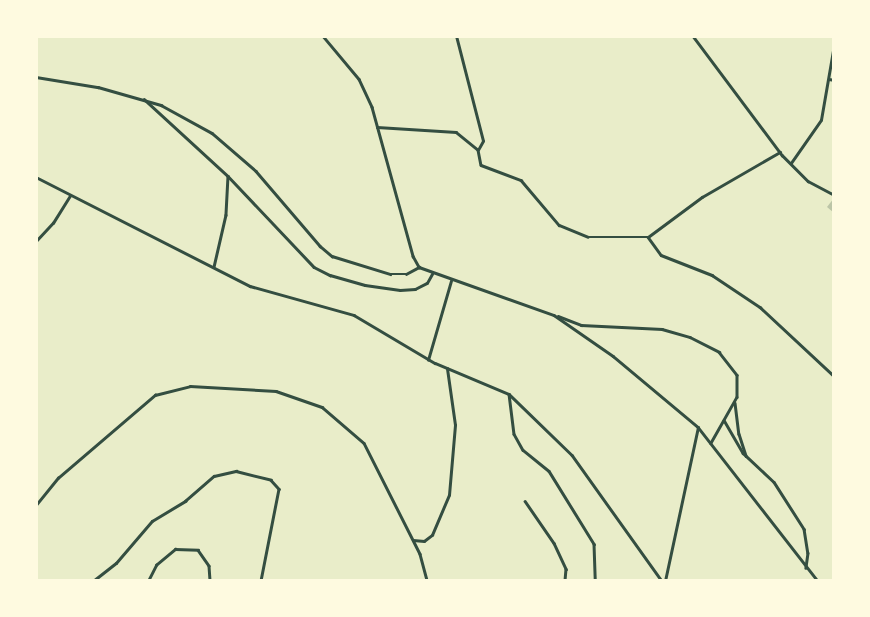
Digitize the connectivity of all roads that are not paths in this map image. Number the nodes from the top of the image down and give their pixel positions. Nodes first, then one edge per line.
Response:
1 (323, 36) edge
2 (456, 36) edge
3 (693, 36) edge
4 (834, 45) edge
5 (36, 77) edge
6 (828, 79) junction
7 (834, 80) edge
8 (142, 98) junction
9 (377, 127) junction
10 (478, 150) junction
11 (780, 152) junction
12 (791, 164) junction
13 (228, 176) junction
14 (36, 178) edge
15 (834, 194) edge
16 (70, 196) junction
17 (648, 237) junction
18 (36, 240) edge
19 (214, 267) junction
20 (419, 267) junction
21 (432, 274) junction
22 (451, 280) junction
23 (554, 315) junction
24 (428, 360) junction
25 (447, 369) junction
26 (834, 376) edge
27 (509, 394) junction
28 (734, 402) junction
29 (724, 420) junction
30 (698, 427) junction
31 (710, 444) junction
32 (747, 456) junction
33 (525, 501) dead end
34 (36, 505) edge
35 (413, 540) junction
36 (806, 568) junction
37 (93, 581) edge
38 (148, 581) edge
39 (210, 581) edge
40 (261, 581) edge
41 (427, 581) edge
42 (565, 581) edge
43 (595, 581) edge
44 (664, 581) edge
45 (818, 581) edge

1 - 9 lane
2 - 10 lane
3 - 11 lane
4 - 6 lane
5 - 8 lane
6 - 7 lane
6 - 12 lane
8 - 13 lane
8 - 20 lane
9 - 10 lane
9 - 20 lane
10 - 17 lane
11 - 12 lane
11 - 17 lane
12 - 15 lane
13 - 19 lane
13 - 21 lane
14 - 16 lane
16 - 18 lane
16 - 19 lane
17 - 26 lane
19 - 24 lane
20 - 21 lane
21 - 22 lane
22 - 23 lane
22 - 24 lane
23 - 28 lane
23 - 30 lane
24 - 25 lane
25 - 27 lane
25 - 35 lane
27 - 43 lane
27 - 44 lane
28 - 29 lane
28 - 32 lane
29 - 31 lane
29 - 32 lane
30 - 31 lane
30 - 44 lane
31 - 36 lane
32 - 36 lane
33 - 42 lane
34 - 35 lane
35 - 41 lane
36 - 45 lane
37 - 40 lane
38 - 39 lane

